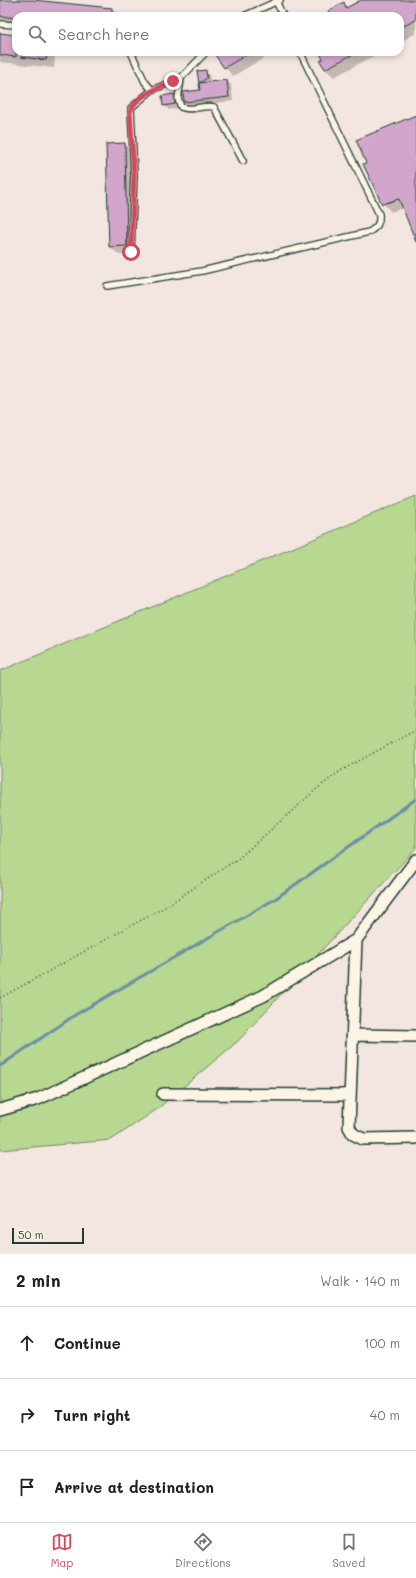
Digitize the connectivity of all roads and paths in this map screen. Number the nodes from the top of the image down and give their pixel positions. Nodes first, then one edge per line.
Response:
1 (278, 1) edge
2 (253, 12) edge
3 (282, 12) edge
4 (0, 24) edge
5 (12, 25) edge
6 (133, 56) edge
7 (202, 56) edge
8 (302, 56) edge
9 (181, 78) junction
10 (152, 90) junction
11 (243, 161) dead end
12 (131, 252) dead end
13 (107, 286) dead end
14 (416, 730) edge
15 (416, 860) edge
16 (356, 940) junction
17 (0, 998) edge
18 (353, 1034) junction
19 (416, 1036) edge
20 (163, 1094) dead end
21 (350, 1095) junction
22 (0, 1110) edge
23 (416, 1138) edge

1 - 2 lane
1 - 3 lane
4 - 5 lane
6 - 10 lane
7 - 9 lane
8 - 13 lane
9 - 10 lane
9 - 11 lane
10 - 12 lane
14 - 17 path
15 - 16 street
16 - 18 street
16 - 22 street
18 - 19 street
18 - 21 street
20 - 21 street
21 - 23 street

